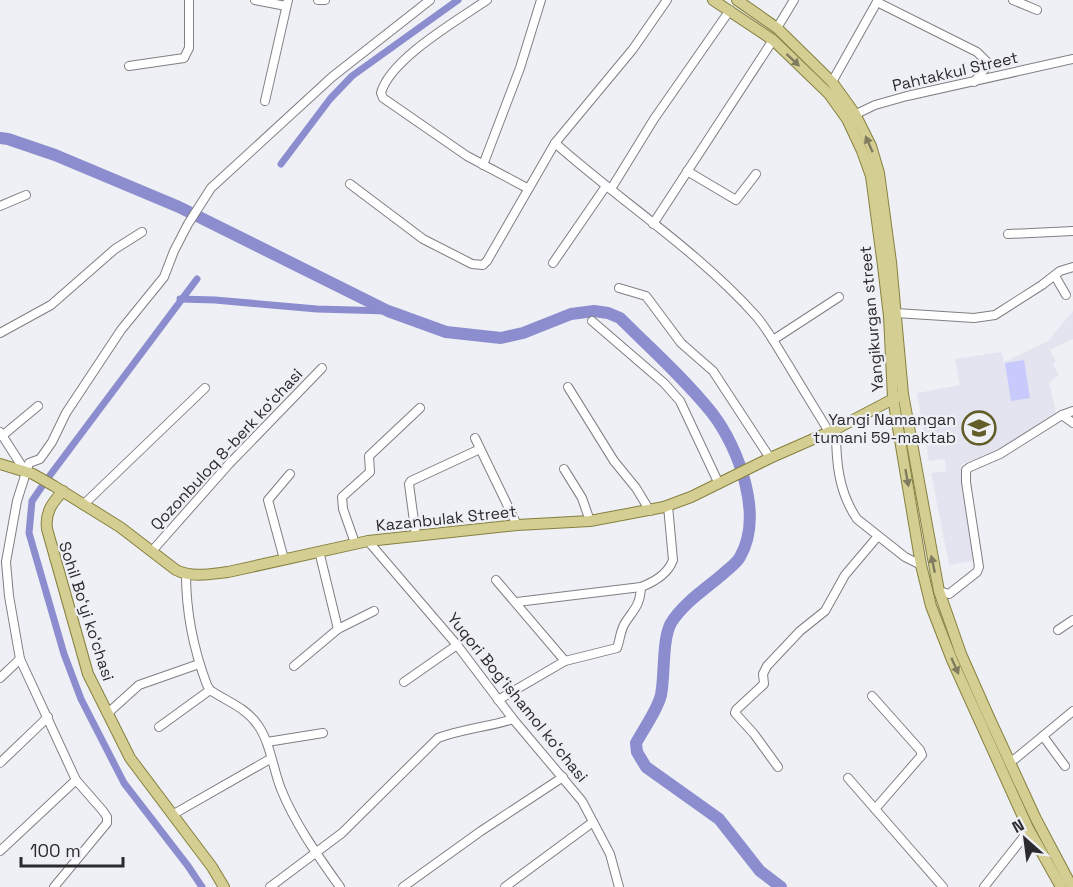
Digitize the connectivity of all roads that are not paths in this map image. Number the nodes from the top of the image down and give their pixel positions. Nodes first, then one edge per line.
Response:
1 (189, 0) edge
2 (255, 0) edge
3 (318, 0) edge
4 (325, 0) edge
5 (430, 0) edge
6 (487, 0) edge
7 (541, 0) edge
8 (667, 0) edge
9 (713, 0) edge
10 (737, 0) edge
11 (794, 0) edge
12 (1013, 0) edge
13 (877, 1) edge
14 (287, 3) edge
15 (730, 10) junction
16 (1037, 10) dead end
17 (777, 28) junction
18 (773, 40) junction
19 (1073, 59) edge
20 (129, 66) dead end
21 (832, 82) junction
22 (974, 82) junction
23 (265, 101) dead end
24 (851, 116) junction
25 (555, 143) junction
26 (483, 165) junction
27 (687, 171) junction
28 (756, 174) dead end
29 (350, 184) dead end
30 (527, 188) junction
31 (609, 188) junction
32 (26, 195) dead end
33 (0, 206) edge
34 (653, 224) junction
35 (1073, 231) edge
36 (142, 232) dead end
37 (1008, 234) dead end
38 (553, 263) dead end
39 (1073, 267) edge
40 (1055, 276) junction
41 (619, 288) dead end
42 (1066, 295) dead end
43 (839, 297) dead end
44 (897, 313) junction
45 (592, 321) dead end
46 (0, 333) edge
47 (773, 340) junction
48 (322, 368) dead end
49 (568, 387) dead end
50 (205, 388) dead end
51 (898, 396) junction
52 (38, 406) dead end
53 (420, 408) dead end
54 (1073, 411) edge
55 (1062, 415) junction
56 (1073, 423) edge
57 (833, 430) junction
58 (1, 434) edge
59 (475, 438) dead end
60 (480, 449) junction
61 (770, 458) junction
62 (0, 464) edge
63 (564, 469) dead end
64 (29, 473) junction
65 (290, 474) dead end
66 (719, 484) junction
67 (58, 488) junction
68 (83, 505) junction
69 (668, 506) junction
70 (650, 511) junction
71 (590, 521) junction
72 (517, 525) junction
73 (416, 536) junction
74 (878, 536) junction
75 (368, 541) junction
76 (355, 543) junction
77 (152, 551) junction
78 (319, 551) junction
79 (284, 559) junction
80 (3, 565) edge
81 (921, 565) junction
82 (186, 574) junction
83 (496, 580) dead end
84 (4, 586) edge
85 (641, 587) junction
86 (939, 591) junction
87 (517, 603) junction
88 (374, 611) dead end
89 (1073, 620) edge
90 (338, 629) junction
91 (1059, 630) dead end
92 (457, 645) junction
93 (20, 659) junction
94 (565, 661) junction
95 (199, 664) junction
96 (294, 666) dead end
97 (0, 678) edge
98 (404, 682) dead end
99 (210, 690) junction
100 (872, 696) dead end
101 (498, 700) junction
102 (1073, 711) edge
103 (108, 713) junction
104 (48, 717) junction
105 (513, 719) junction
106 (159, 727) dead end
107 (323, 733) dead end
108 (1043, 736) junction
109 (267, 742) junction
110 (270, 759) junction
111 (1008, 760) junction
112 (0, 762) edge
113 (1065, 766) dead end
114 (778, 767) dead end
115 (563, 777) junction
116 (848, 778) dead end
117 (76, 780) junction
118 (875, 809) junction
119 (172, 815) junction
120 (593, 822) junction
121 (1028, 828) junction
122 (0, 851) edge
123 (316, 854) junction
124 (616, 885) edge
125 (54, 887) edge
126 (224, 887) edge
127 (270, 887) edge
128 (340, 887) edge
129 (403, 887) edge
130 (505, 887) edge
131 (943, 887) edge
132 (984, 887) edge
133 (1060, 887) edge
134 (1072, 887) edge

1 - 20 street
2 - 14 street
3 - 4 street
5 - 64 street
6 - 26 street
7 - 26 street
8 - 25 street
9 - 15 main road, Yangikurgan street
10 - 17 main road, Yangikurgan street
11 - 17 street
12 - 16 street
13 - 21 street
13 - 22 street
14 - 23 street
15 - 18 main road, Yangikurgan street
15 - 31 street
17 - 21 main road, Yangikurgan street
18 -> 24 main road, Yangikurgan street
18 - 27 street
19 - 22 street, Pahtakkul Street
21 - 24 main road, Yangikurgan street
22 - 24 street, Pahtakkul Street
44 -> 24 main road, Yangikurgan street
24 - 51 main road, Yangikurgan street
25 - 30 street
25 - 31 street
26 - 30 street
27 - 28 street
27 - 34 street
29 - 30 street
31 - 34 street
31 - 38 street
32 - 33 street
34 - 47 street
35 - 37 street
36 - 46 street
39 - 40 street
40 - 42 street
40 - 44 street
41 - 61 street
43 - 47 street
44 - 51 main road, Yangikurgan street
45 - 66 street
47 - 57 street
48 - 77 street, Qozonbuloq 8-berk koʻchasi
49 - 70 street
50 - 68 street
51 - 57 main road, Kazanbulak Street
51 -> 81 main road, Yangikurgan street
86 -> 51 main road, Yangikurgan street
52 - 58 street
53 - 76 street
54 - 55 street
55 - 56 street
55 - 86 street
57 - 61 main road, Kazanbulak Street
57 - 74 street
58 - 64 street
59 - 60 street
60 - 72 street
60 - 73 street
61 - 66 main road, Kazanbulak Street
62 - 64 main road
63 - 71 street
64 - 67 main road
64 - 80 street
65 - 79 street
66 - 69 main road, Kazanbulak Street
67 - 68 main road
67 - 103 main road, Sohil Boʻyi koʻchasi
68 - 77 main road
69 - 70 main road, Kazanbulak Street
69 - 85 street
70 - 71 main road, Kazanbulak Street
71 - 72 main road, Kazanbulak Street
72 - 73 main road, Kazanbulak Street
73 - 75 main road, Kazanbulak Street
74 - 81 street
74 - 114 street
75 - 76 main road, Kazanbulak Street
75 - 92 street, Yuqori Bogʻishamol koʻchasi
76 - 78 main road, Kazanbulak Street
77 - 82 main road
78 - 79 main road, Kazanbulak Street
78 - 90 street
79 - 82 main road, Kazanbulak Street
80 - 84 street
81 -> 121 main road, Yangikurgan street
82 - 95 street
83 - 87 street
84 - 93 street
85 - 87 street
85 - 94 street
86 - 111 main road, Yangikurgan street
87 - 94 street
88 - 90 street
89 - 91 street
90 - 96 street
92 - 98 street
92 - 101 street, Yuqori Bogʻishamol koʻchasi
93 - 97 street
93 - 104 street
94 - 101 street
95 - 99 street
95 - 103 street
99 - 106 street
99 - 109 street
100 - 118 street
101 - 105 street, Yuqori Bogʻishamol koʻchasi
102 - 108 street
103 - 119 main road, Sohil Boʻyi koʻchasi
104 - 112 street
104 - 117 street
105 - 115 street, Yuqori Bogʻishamol koʻchasi
105 - 123 street
107 - 109 street
108 - 111 street
108 - 113 street
109 - 110 street
110 - 119 street
110 - 123 street
111 - 134 main road, Yangikurgan street
115 - 120 street, Yuqori Bogʻishamol koʻchasi
115 - 129 street
116 - 118 street
117 - 122 street
117 - 125 street
118 - 131 street
119 - 126 main road, Sohil Boʻyi koʻchasi
120 - 124 street, Yuqori Bogʻishamol koʻchasi
120 - 130 street
121 - 132 street
121 - 133 main road, Yangikurgan street
123 - 127 street
123 - 128 street

